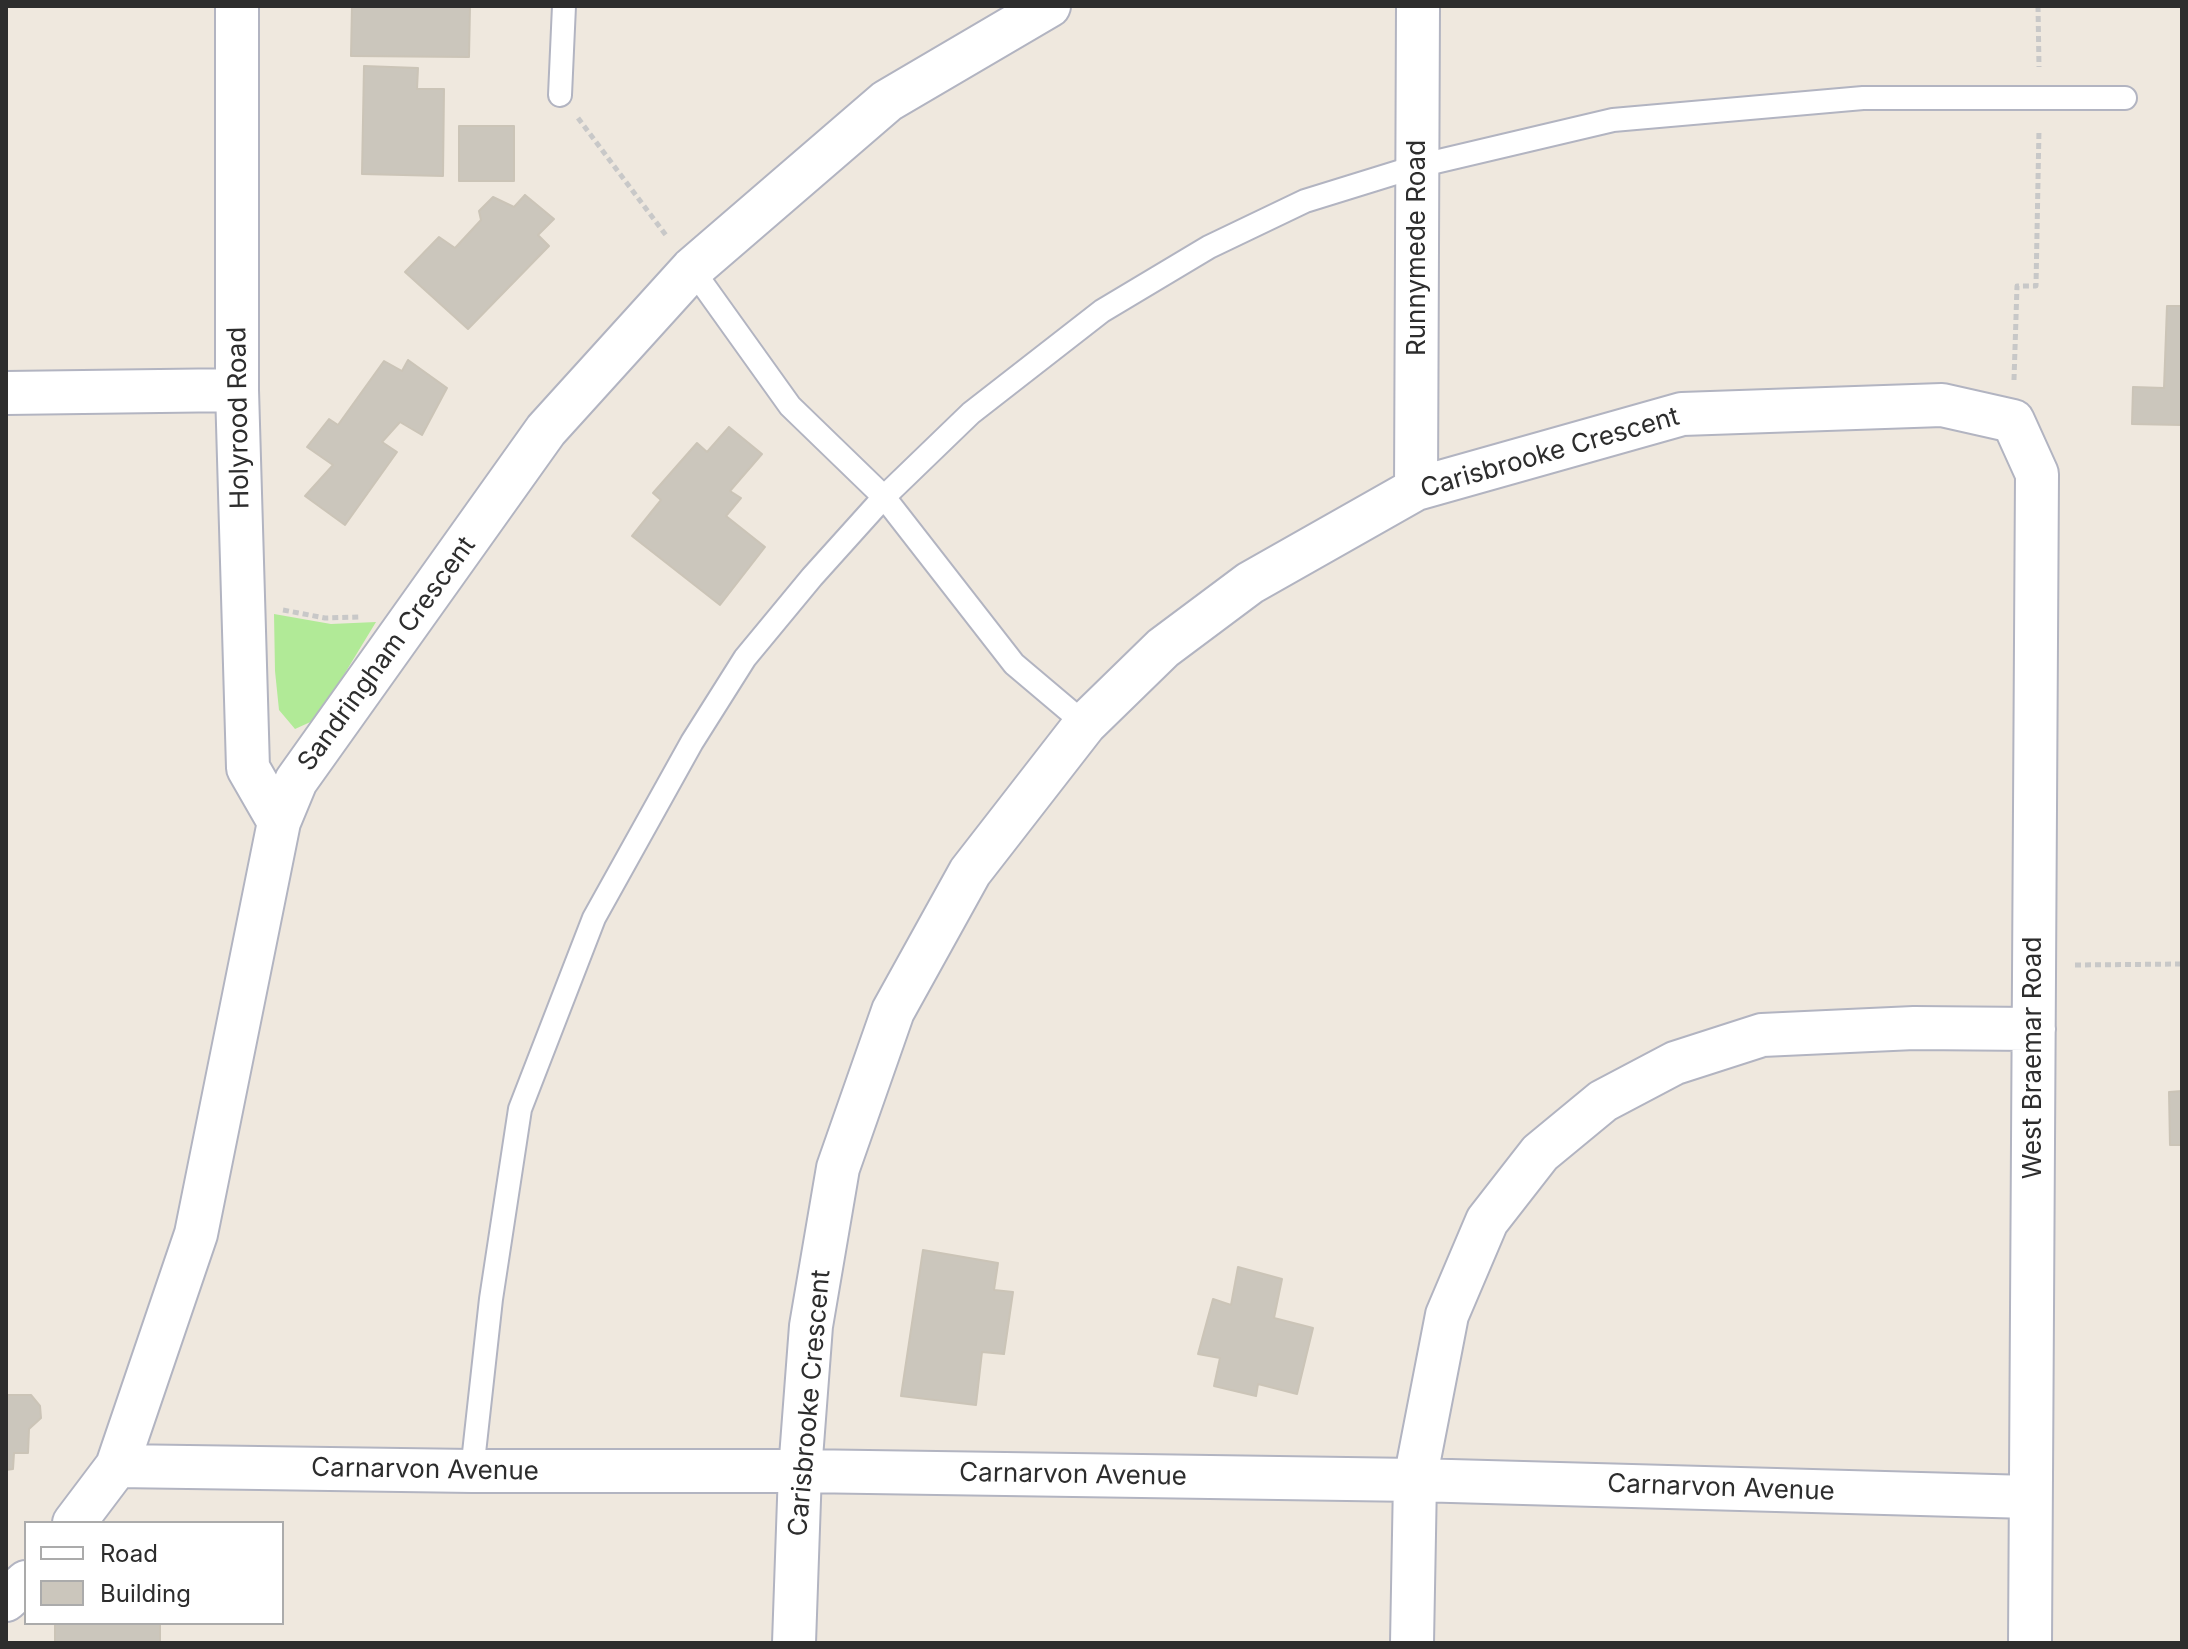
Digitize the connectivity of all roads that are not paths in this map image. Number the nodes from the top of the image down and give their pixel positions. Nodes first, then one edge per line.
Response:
1 (237, 6) edge
2 (564, 6) edge
3 (1049, 6) edge
4 (1418, 6) edge
5 (560, 95) road end
6 (2125, 98) dead end
7 (1418, 166) junction
8 (692, 269) junction
9 (237, 390) junction
10 (6, 393) edge
11 (2037, 474) joint
12 (1416, 489) junction
13 (884, 497) junction
14 (1085, 724) junction
15 (279, 822) junction
16 (2034, 1029) junction
17 (117, 1466) junction
18 (472, 1471) junction
19 (800, 1471) junction
20 (1415, 1480) junction
21 (2029, 1497) junction
22 (76, 1521) edge
23 (24, 1584) edge
24 (6, 1600) edge
25 (794, 1643) edge
26 (1412, 1643) edge
27 (2030, 1643) edge

1 - 9 street, Holyrood Road
2 - 5 lane
3 - 8 street, Sandringham Crescent
4 - 7 street, Runnymede Road
6 - 7 lane
7 - 12 street, Runnymede Road
7 - 13 lane
8 - 13 lane
8 - 15 street, Sandringham Crescent
9 - 10 street
9 - 15 street, Holyrood Road
11 - 12 street, Carisbrooke Crescent
11 - 16 street, West Braemar Road
12 - 14 street, Carisbrooke Crescent
13 - 14 lane
13 - 18 lane
14 - 19 street, Carisbrooke Crescent
15 - 17 street, Sandringham Crescent
16 - 20 street
16 - 21 street, West Braemar Road
17 - 18 street, Carnarvon Avenue
17 - 22 street, Sandringham Crescent
18 - 19 street, Carnarvon Avenue
19 - 20 street, Carnarvon Avenue
19 - 25 street, Carisbrooke Crescent
20 - 21 street, Carnarvon Avenue
20 - 26 street
21 - 27 street, West Braemar Road
23 - 24 street

